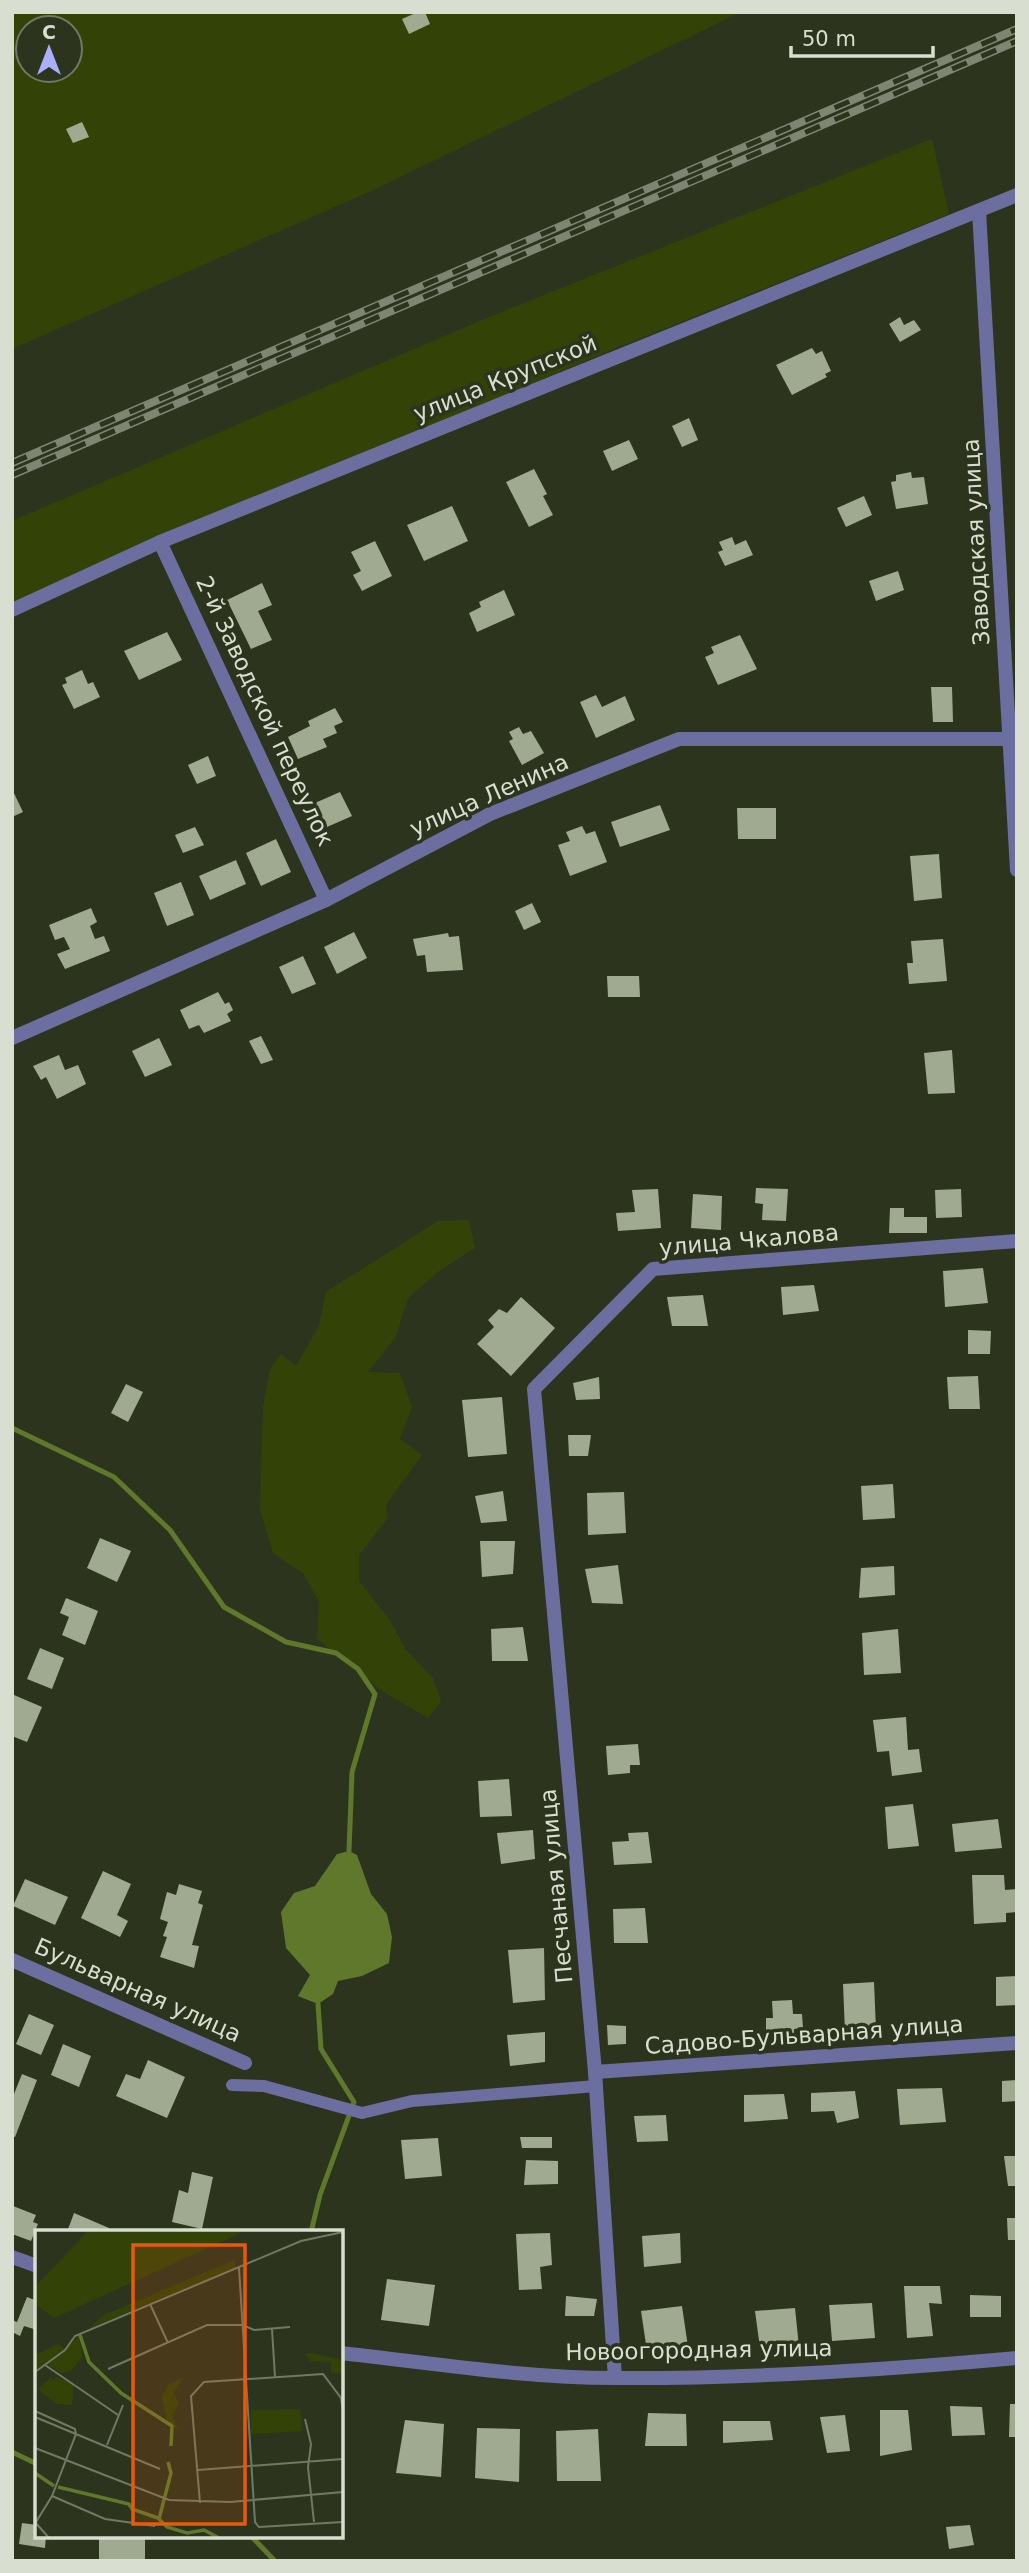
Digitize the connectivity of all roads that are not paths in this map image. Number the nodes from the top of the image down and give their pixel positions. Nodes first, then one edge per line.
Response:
1 (1017, 195) edge
2 (979, 211) junction
3 (160, 542) junction
4 (12, 610) edge
5 (1013, 741) edge
6 (1017, 870) edge
7 (326, 900) junction
8 (12, 1038) edge
9 (1017, 1241) edge
10 (534, 1389) joint
11 (12, 1960) edge
12 (1017, 2043) edge
13 (245, 2063) dead end
14 (595, 2079) junction
15 (233, 2085) dead end
16 (12, 2257) edge
17 (35, 2265) edge
18 (343, 2353) edge
19 (1017, 2358) edge
20 (615, 2378) junction

1 - 2 street, улица Крупской
2 - 3 street, улица Крупской
2 - 5 street, Заводская улица
3 - 4 street, улица Крупской
3 - 7 street, 2-й Заводской переулок
5 - 6 street, Заводская улица
5 - 7 street, улица Ленина
7 - 8 street, улица Ленина
9 - 10 street, улица Чкалова
10 - 14 street, Песчаная улица
11 - 13 street, Бульварная улица
12 - 14 street, Садово-Бульварная улица
14 - 15 street
14 - 20 street, Песчаная улица
16 - 17 street
18 - 20 street, Новоогородная улица
19 - 20 street, Новоогородная улица

